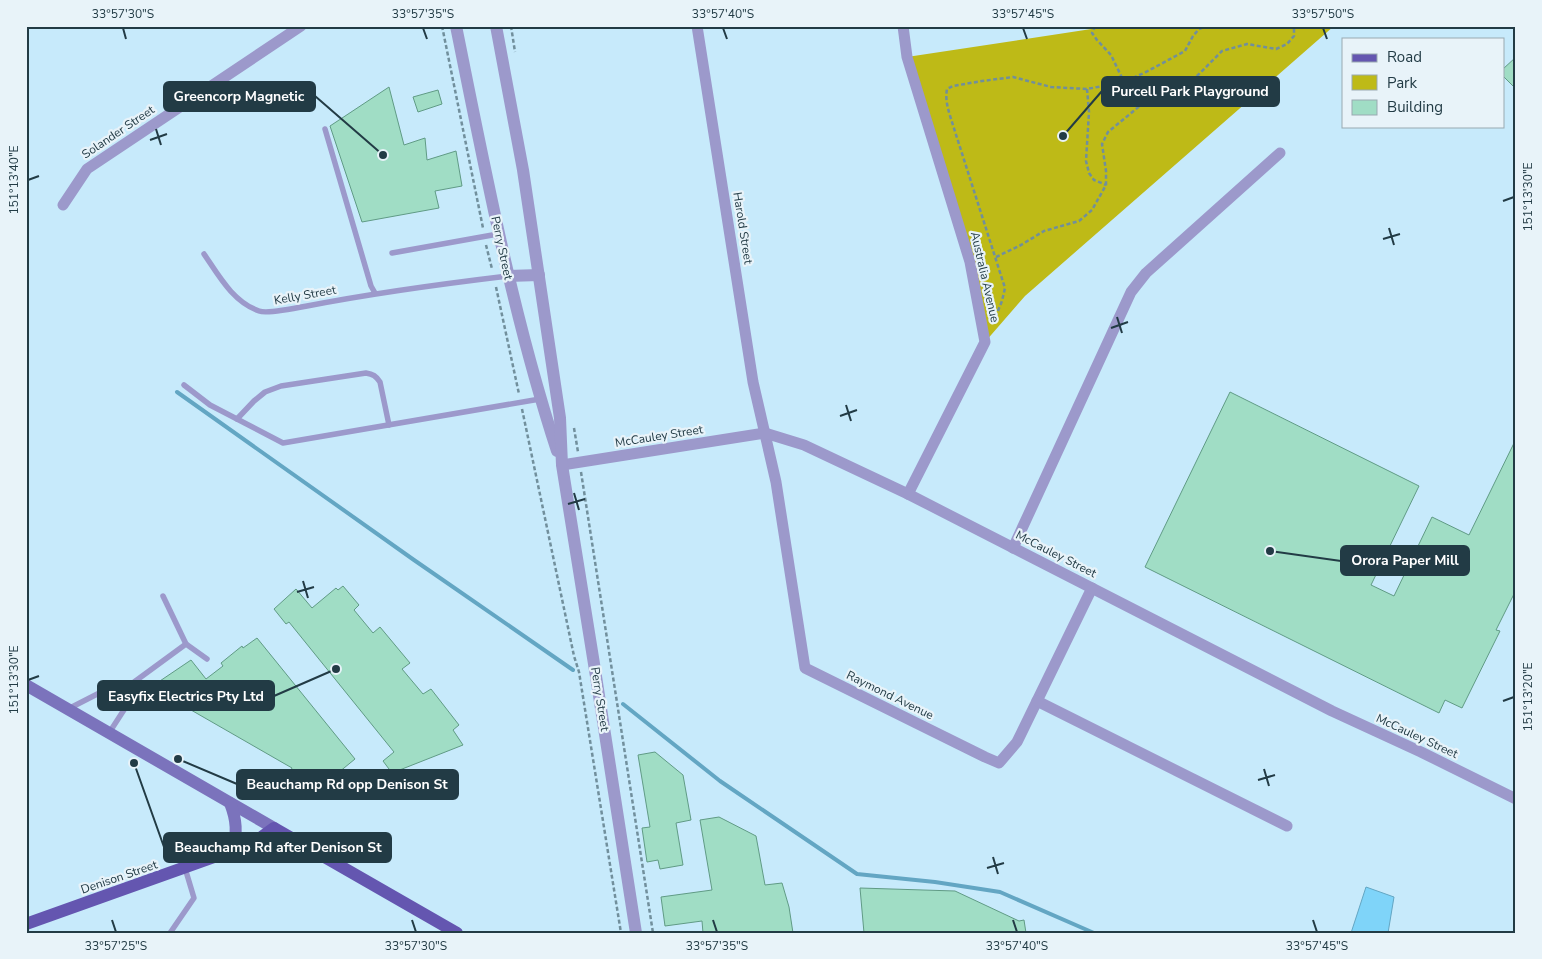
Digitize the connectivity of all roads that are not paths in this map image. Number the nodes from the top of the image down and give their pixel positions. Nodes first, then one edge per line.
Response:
1 (301, 26) edge
2 (456, 26) edge
3 (496, 26) edge
4 (697, 26) edge
5 (903, 26) edge
6 (325, 129) dead end
7 (1280, 153) dead end
8 (63, 205) dead end
9 (499, 234) junction
10 (392, 253) dead end
11 (204, 254) dead end
12 (539, 275) junction
13 (508, 276) junction
14 (375, 293) junction
15 (184, 385) dead end
16 (540, 400) junction
17 (237, 419) junction
18 (389, 425) junction
19 (765, 433) junction
20 (562, 465) junction
21 (908, 494) junction
22 (1013, 548) junction
23 (1092, 588) junction
24 (163, 596) dead end
25 (186, 644) junction
26 (208, 659) dead end
27 (26, 685) edge
28 (130, 685) junction
29 (144, 698) dead end
30 (1037, 701) junction
31 (68, 709) junction
32 (109, 733) junction
33 (1516, 799) edge
34 (230, 803) junction
35 (1287, 826) dead end
36 (274, 828) junction
37 (232, 851) junction
38 (185, 868) junction
39 (26, 924) edge
40 (170, 933) edge
41 (457, 933) edge
42 (636, 933) edge

1 - 8 street, Solander Street
2 - 9 street, Perry Street
3 - 12 street, Perry Street
4 - 19 street, Harold Street
5 - 21 street, Australia Avenue
6 - 14 lane
7 - 22 street
9 - 10 lane
9 - 13 street, Perry Street
11 - 14 lane, Kelly Street
12 - 13 street
12 - 20 street, Perry Street
13 - 14 lane, Kelly Street
13 - 16 street, Perry Street
15 - 17 lane
16 - 18 lane
16 - 20 street, Perry Street
17 - 18 lane
17 - 18 lane
19 - 20 street, McCauley Street
19 - 21 street, McCauley Street
19 - 30 street, Raymond Avenue
20 - 42 street, Perry Street
21 - 22 street, McCauley Street
22 - 23 street, McCauley Street
23 - 30 street, Raymond Avenue
23 - 33 street, McCauley Street
24 - 25 lane
25 - 26 lane
25 - 28 lane
27 - 31 main road
28 - 29 lane
28 - 31 lane
28 - 32 lane
30 - 35 street
31 - 32 main road
32 - 34 main road
34 - 36 main road
34 - 37 main road
36 - 37 main road, Denison Street
36 - 41 main road
37 - 38 main road, Denison Street
38 - 39 main road, Denison Street
38 - 40 lane

